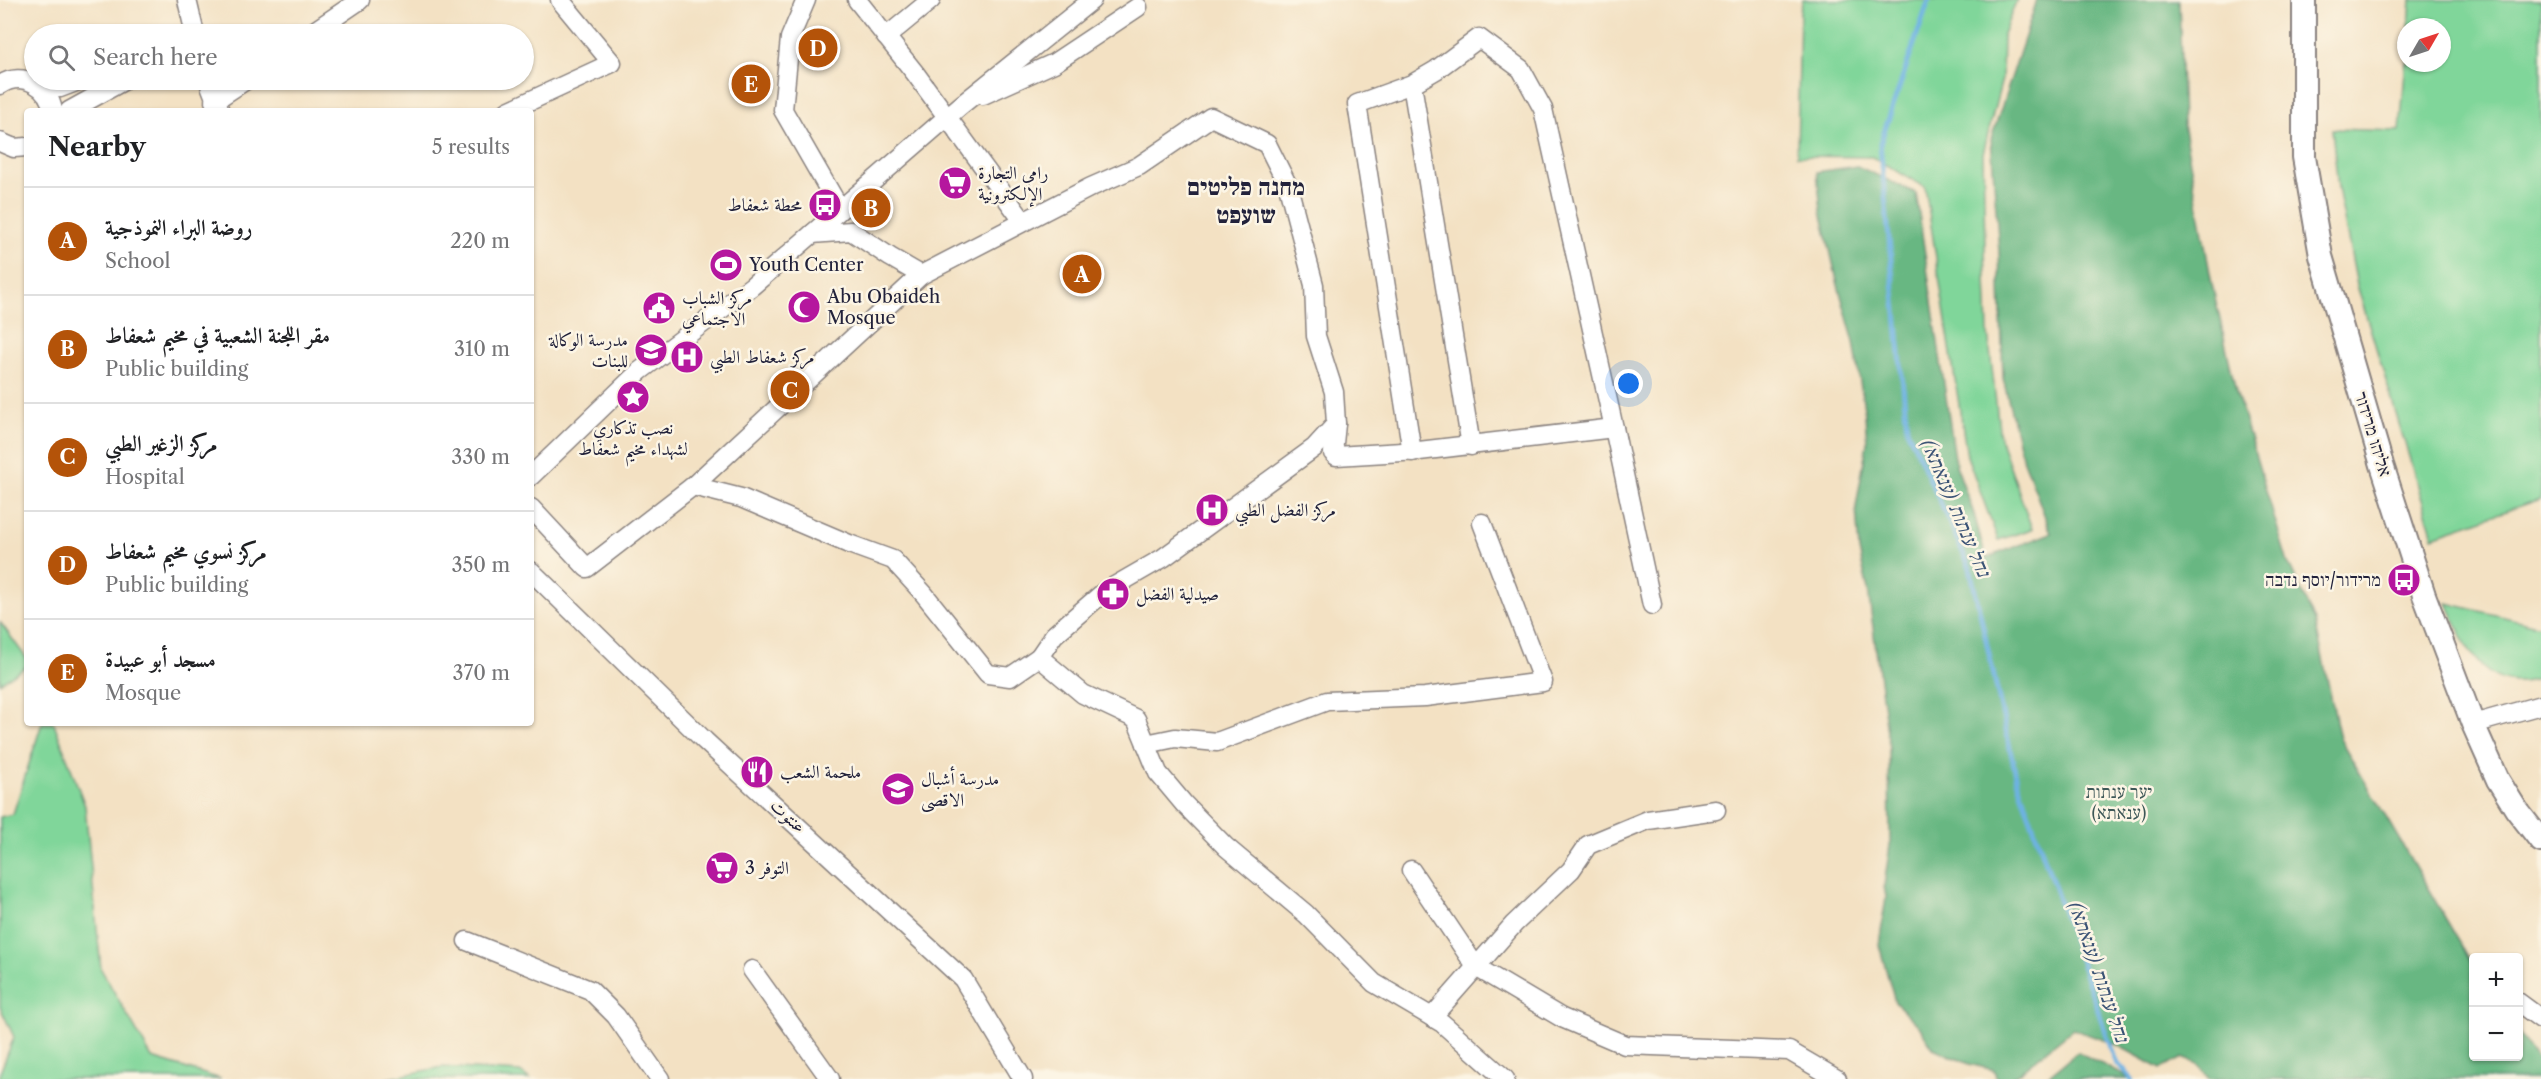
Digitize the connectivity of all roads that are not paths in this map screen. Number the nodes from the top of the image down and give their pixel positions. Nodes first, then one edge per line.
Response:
1 (187, 0) edge
2 (360, 0) edge
3 (560, 0) edge
4 (806, 0) edge
5 (857, 0) edge
6 (931, 0) edge
7 (1092, 0) edge
8 (2304, 0) edge
9 (1138, 7) dead end
10 (192, 24) edge
11 (325, 24) edge
12 (886, 37) junction
13 (24, 80) edge
14 (1412, 84) junction
15 (0, 85) edge
16 (45, 90) edge
17 (107, 90) edge
18 (211, 90) edge
19 (235, 90) edge
20 (217, 106) edge
21 (53, 108) edge
22 (74, 108) edge
23 (514, 108) edge
24 (954, 112) junction
25 (0, 142) edge
26 (24, 147) edge
27 (840, 210) junction
28 (1023, 221) junction
29 (812, 234) junction
30 (921, 275) junction
31 (1336, 424) junction
32 (1614, 428) junction
33 (1471, 446) junction
34 (1412, 452) junction
35 (534, 473) edge
36 (693, 486) junction
37 (534, 511) edge
38 (1482, 523) dead end
39 (534, 574) edge
40 (1652, 605) dead end
41 (1040, 657) junction
42 (2541, 705) edge
43 (2473, 724) junction
44 (1146, 744) junction
45 (1716, 810) dead end
46 (2541, 841) edge
47 (1411, 870) dead end
48 (467, 941) dead end
49 (1476, 967) junction
50 (752, 970) dead end
51 (2523, 1006) edge
52 (1432, 1017) junction
53 (2541, 1019) edge
54 (660, 1079) edge
55 (830, 1079) edge
56 (1023, 1079) edge
57 (1504, 1079) edge
58 (1837, 1079) edge

1 - 10 street
2 - 11 street
3 - 23 street
4 - 27 street
5 - 12 street
6 - 12 street
7 - 24 street
8 - 43 street, אליהו מרידור
9 - 24 street
12 - 24 street
13 - 15 street
14 - 32 street
14 - 33 street
14 - 34 street
16 - 21 street
17 - 22 street
18 - 20 street
19 - 20 street
24 - 27 street
24 - 28 street
25 - 26 street
27 - 29 street
28 - 30 street
28 - 31 street
29 - 30 street
29 - 35 street
30 - 36 street
31 - 34 street
31 - 41 street
32 - 33 street
32 - 40 street
33 - 34 street
36 - 37 street
36 - 41 street
38 - 44 street
39 - 56 street, عنتوت
41 - 44 street
42 - 43 street
43 - 46 street, אליהו מרידור
44 - 52 street
45 - 49 street
47 - 49 street
48 - 54 street
49 - 52 street
49 - 58 street
50 - 55 street
51 - 53 street
52 - 57 street

